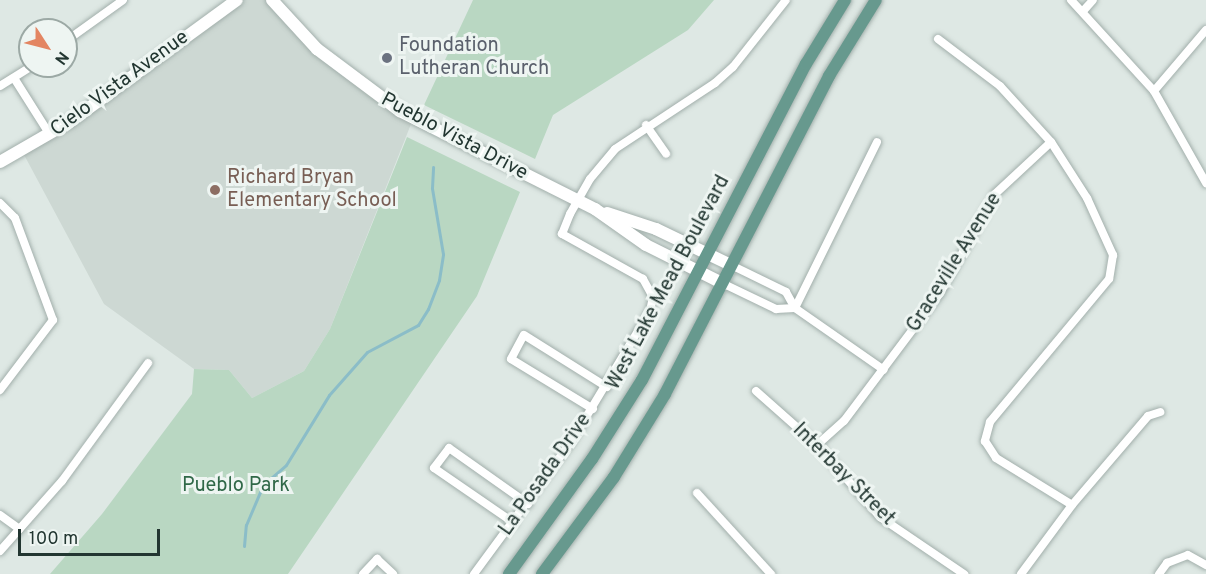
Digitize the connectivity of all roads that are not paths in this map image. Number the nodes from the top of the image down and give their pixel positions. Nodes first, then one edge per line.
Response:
1 (123, 0) edge
2 (237, 0) edge
3 (272, 0) edge
4 (786, 0) edge
5 (845, 0) edge
6 (876, 0) edge
7 (1071, 0) edge
8 (1093, 0) edge
9 (1084, 10) junction
10 (1206, 30) edge
11 (78, 32) edge
12 (938, 39) dead end
13 (18, 75) edge
14 (14, 78) junction
15 (0, 86) edge
16 (1154, 91) junction
17 (646, 125) junction
18 (50, 135) junction
19 (877, 142) dead end
20 (1051, 142) junction
21 (666, 154) dead end
22 (0, 162) edge
23 (1206, 183) edge
24 (578, 200) junction
25 (0, 203) edge
26 (595, 209) junction
27 (709, 255) junction
28 (733, 266) junction
29 (701, 272) junction
30 (724, 284) junction
31 (795, 308) junction
32 (148, 363) dead end
33 (884, 370) junction
34 (607, 387) junction
35 (0, 390) edge
36 (756, 390) dead end
37 (593, 409) junction
38 (1160, 412) dead end
39 (818, 445) junction
40 (697, 494) dead end
41 (528, 504) junction
42 (1072, 505) junction
43 (0, 515) edge
44 (514, 523) junction
45 (19, 529) junction
46 (0, 551) edge
47 (1206, 565) edge
48 (363, 574) edge
49 (393, 574) edge
50 (474, 574) edge
51 (509, 574) edge
52 (542, 574) edge
53 (771, 574) edge
54 (964, 574) edge
55 (1021, 574) edge
56 (1159, 574) edge

1 - 11 street
2 - 18 street, Cielo Vista Avenue
3 - 24 street, Pueblo Vista Drive
4 - 17 street
5 - 27 main road, West Lake Mead Boulevard
6 - 28 main road
7 - 9 street
8 - 9 street
9 - 16 street
10 - 16 street
12 - 20 street
13 - 14 street
14 - 15 street
14 - 18 street
16 - 23 street
17 - 21 street
17 - 24 street
18 - 22 street, Cielo Vista Avenue
19 - 31 street
20 - 33 street, Graceville Avenue
20 - 42 street
24 - 26 street, Pueblo Vista Drive
24 - 34 street, La Posada Drive
25 - 35 street
26 - 27 street, Pueblo Vista Drive
26 - 29 street, Pueblo Vista Drive
27 - 28 street, Pueblo Vista Drive
27 - 29 main road, West Lake Mead Boulevard
28 - 30 main road
28 - 31 street, Pueblo Vista Drive
29 - 30 street, Pueblo Vista Drive
29 - 51 main road, West Lake Mead Boulevard
30 - 31 street, Pueblo Vista Drive
30 - 52 main road
31 - 33 street, Pueblo Vista Drive
32 - 45 street
33 - 39 street, Graceville Avenue
34 - 37 street, La Posada Drive
34 - 37 street
36 - 39 street, Interbay Street
37 - 41 street, La Posada Drive
38 - 42 street
39 - 54 street, Interbay Street
40 - 53 street
41 - 44 street, La Posada Drive
41 - 44 street
42 - 55 street
43 - 45 street
44 - 50 street, La Posada Drive
45 - 46 street
47 - 56 street
48 - 49 street

